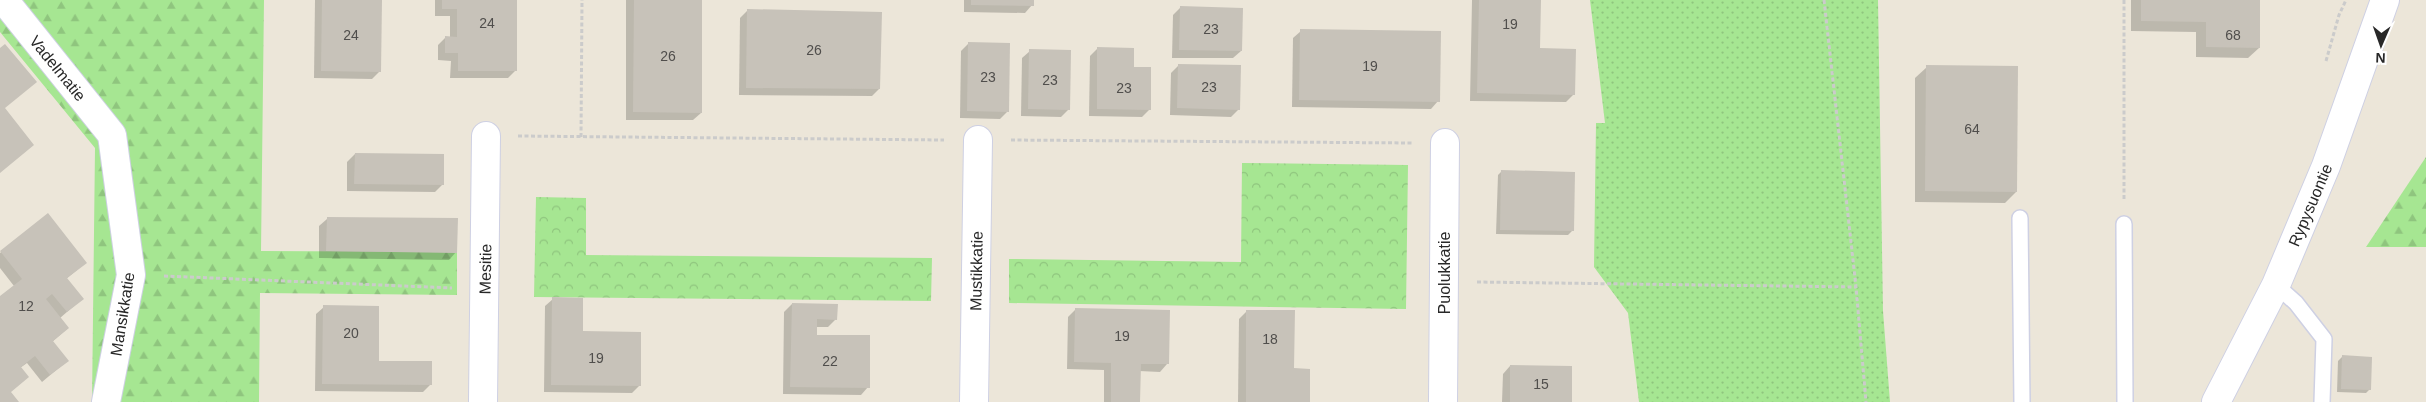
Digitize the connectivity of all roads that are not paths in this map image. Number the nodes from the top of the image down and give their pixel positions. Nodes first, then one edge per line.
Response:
1 (4, 0) edge
2 (2384, 0) edge
3 (112, 136) joint
4 (486, 136) dead end
5 (978, 140) dead end
6 (1445, 143) dead end
7 (2020, 218) dead end
8 (2124, 224) road end
9 (2276, 285) junction
10 (106, 402) edge
11 (483, 402) edge
12 (974, 402) edge
13 (1443, 402) edge
14 (2022, 402) edge
15 (2125, 402) edge
16 (2216, 402) edge
17 (2322, 402) edge

1 - 3 street, Vadelmatie
2 - 9 street, Rypysuontie
3 - 10 street, Mansikkatie
4 - 11 street, Mesitie
5 - 12 street, Mustikkatie
6 - 13 street, Puolukkatie
7 - 14 lane
8 - 15 lane
9 - 16 street, Rypysuontie
9 - 17 lane

